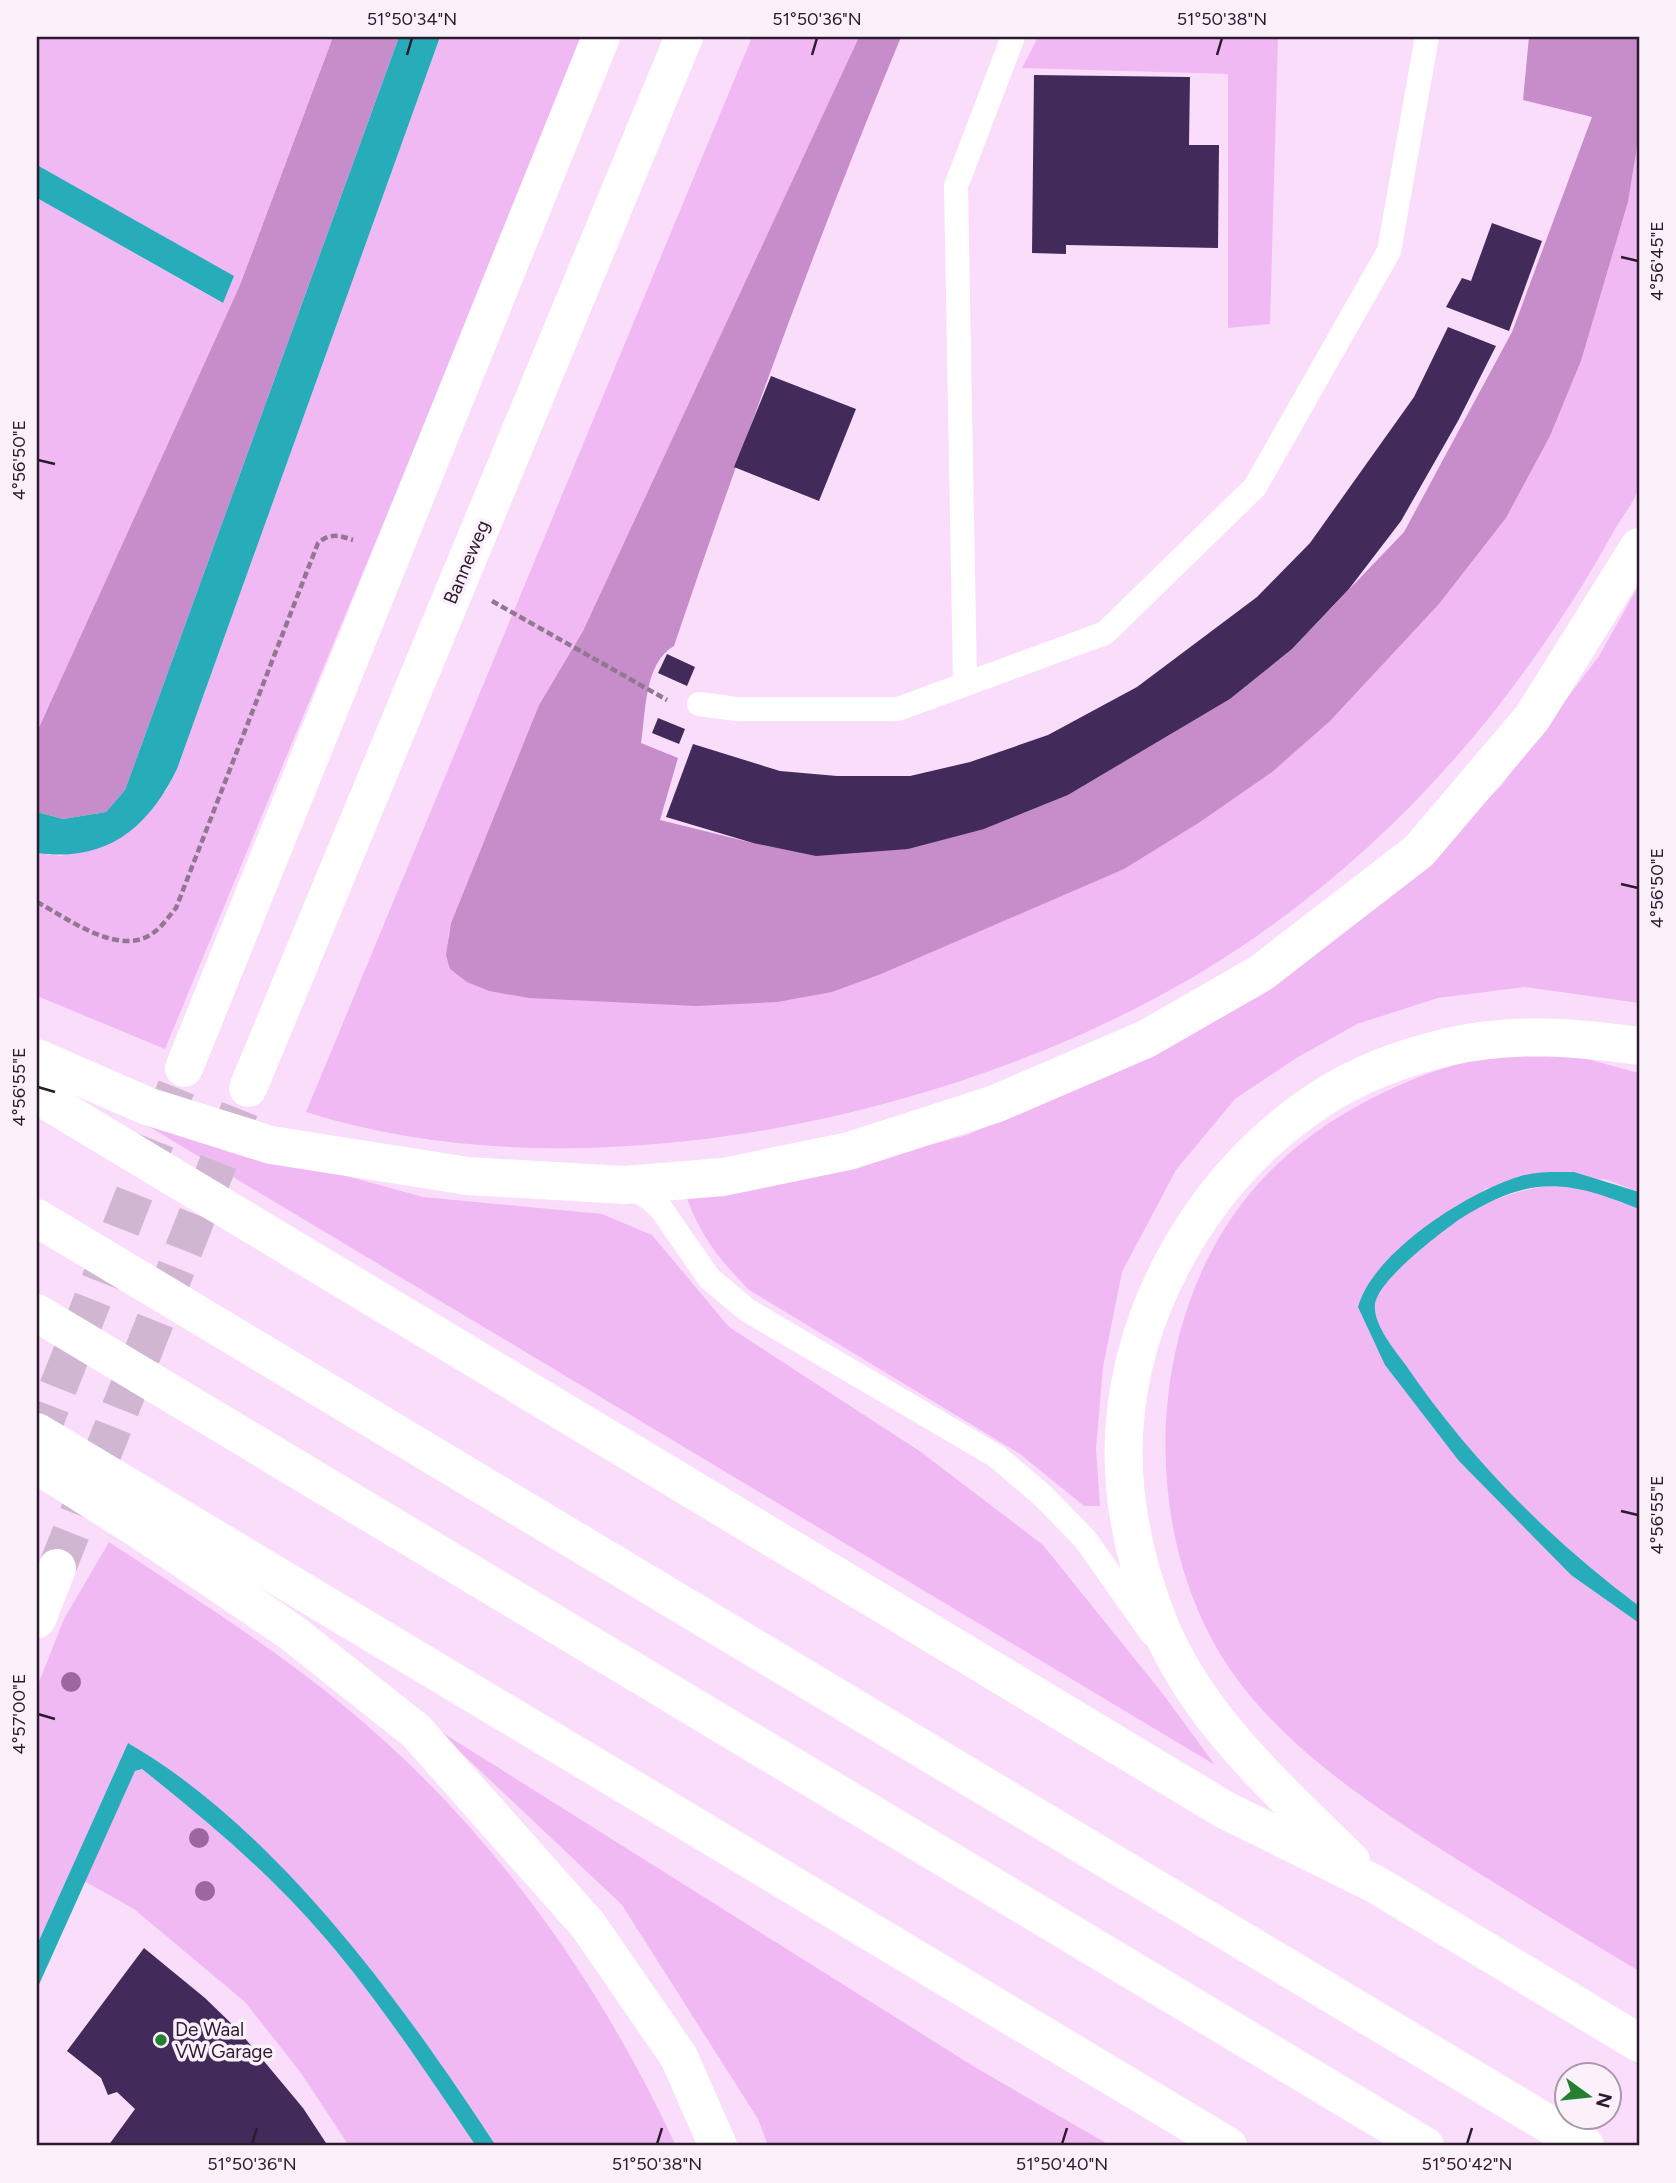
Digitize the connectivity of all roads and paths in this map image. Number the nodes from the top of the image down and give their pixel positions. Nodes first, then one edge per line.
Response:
1 (601, 37) edge
2 (684, 37) edge
3 (1013, 37) edge
4 (1427, 37) edge
5 (1639, 547) edge
6 (965, 682) junction
7 (699, 704) dead end
8 (1639, 1046) edge
9 (37, 1058) edge
10 (184, 1068) tunnel mouth
11 (248, 1088) tunnel mouth
12 (37, 1095) edge
13 (624, 1185) junction
14 (37, 1218) edge
15 (37, 1313) edge
16 (37, 1432) edge
17 (37, 1465) edge
18 (57, 1568) tunnel mouth
19 (37, 1619) edge
20 (1184, 1676) junction
21 (1375, 1884) junction
22 (1639, 2043) edge
23 (718, 2146) edge
24 (1228, 2146) edge
25 (1425, 2146) edge
26 (1585, 2146) edge

1 - 10 main road
2 - 11 main road, Banneweg
3 - 6 lane
4 - 6 lane
5 - 13 main road
6 - 7 lane
8 - 20 main road
9 - 13 main road
12 - 21 main road
13 - 20 lane
14 - 26 main road
15 - 25 main road
16 - 24 main road
17 - 23 main road
18 - 19 main road
20 - 21 main road
21 - 22 main road

